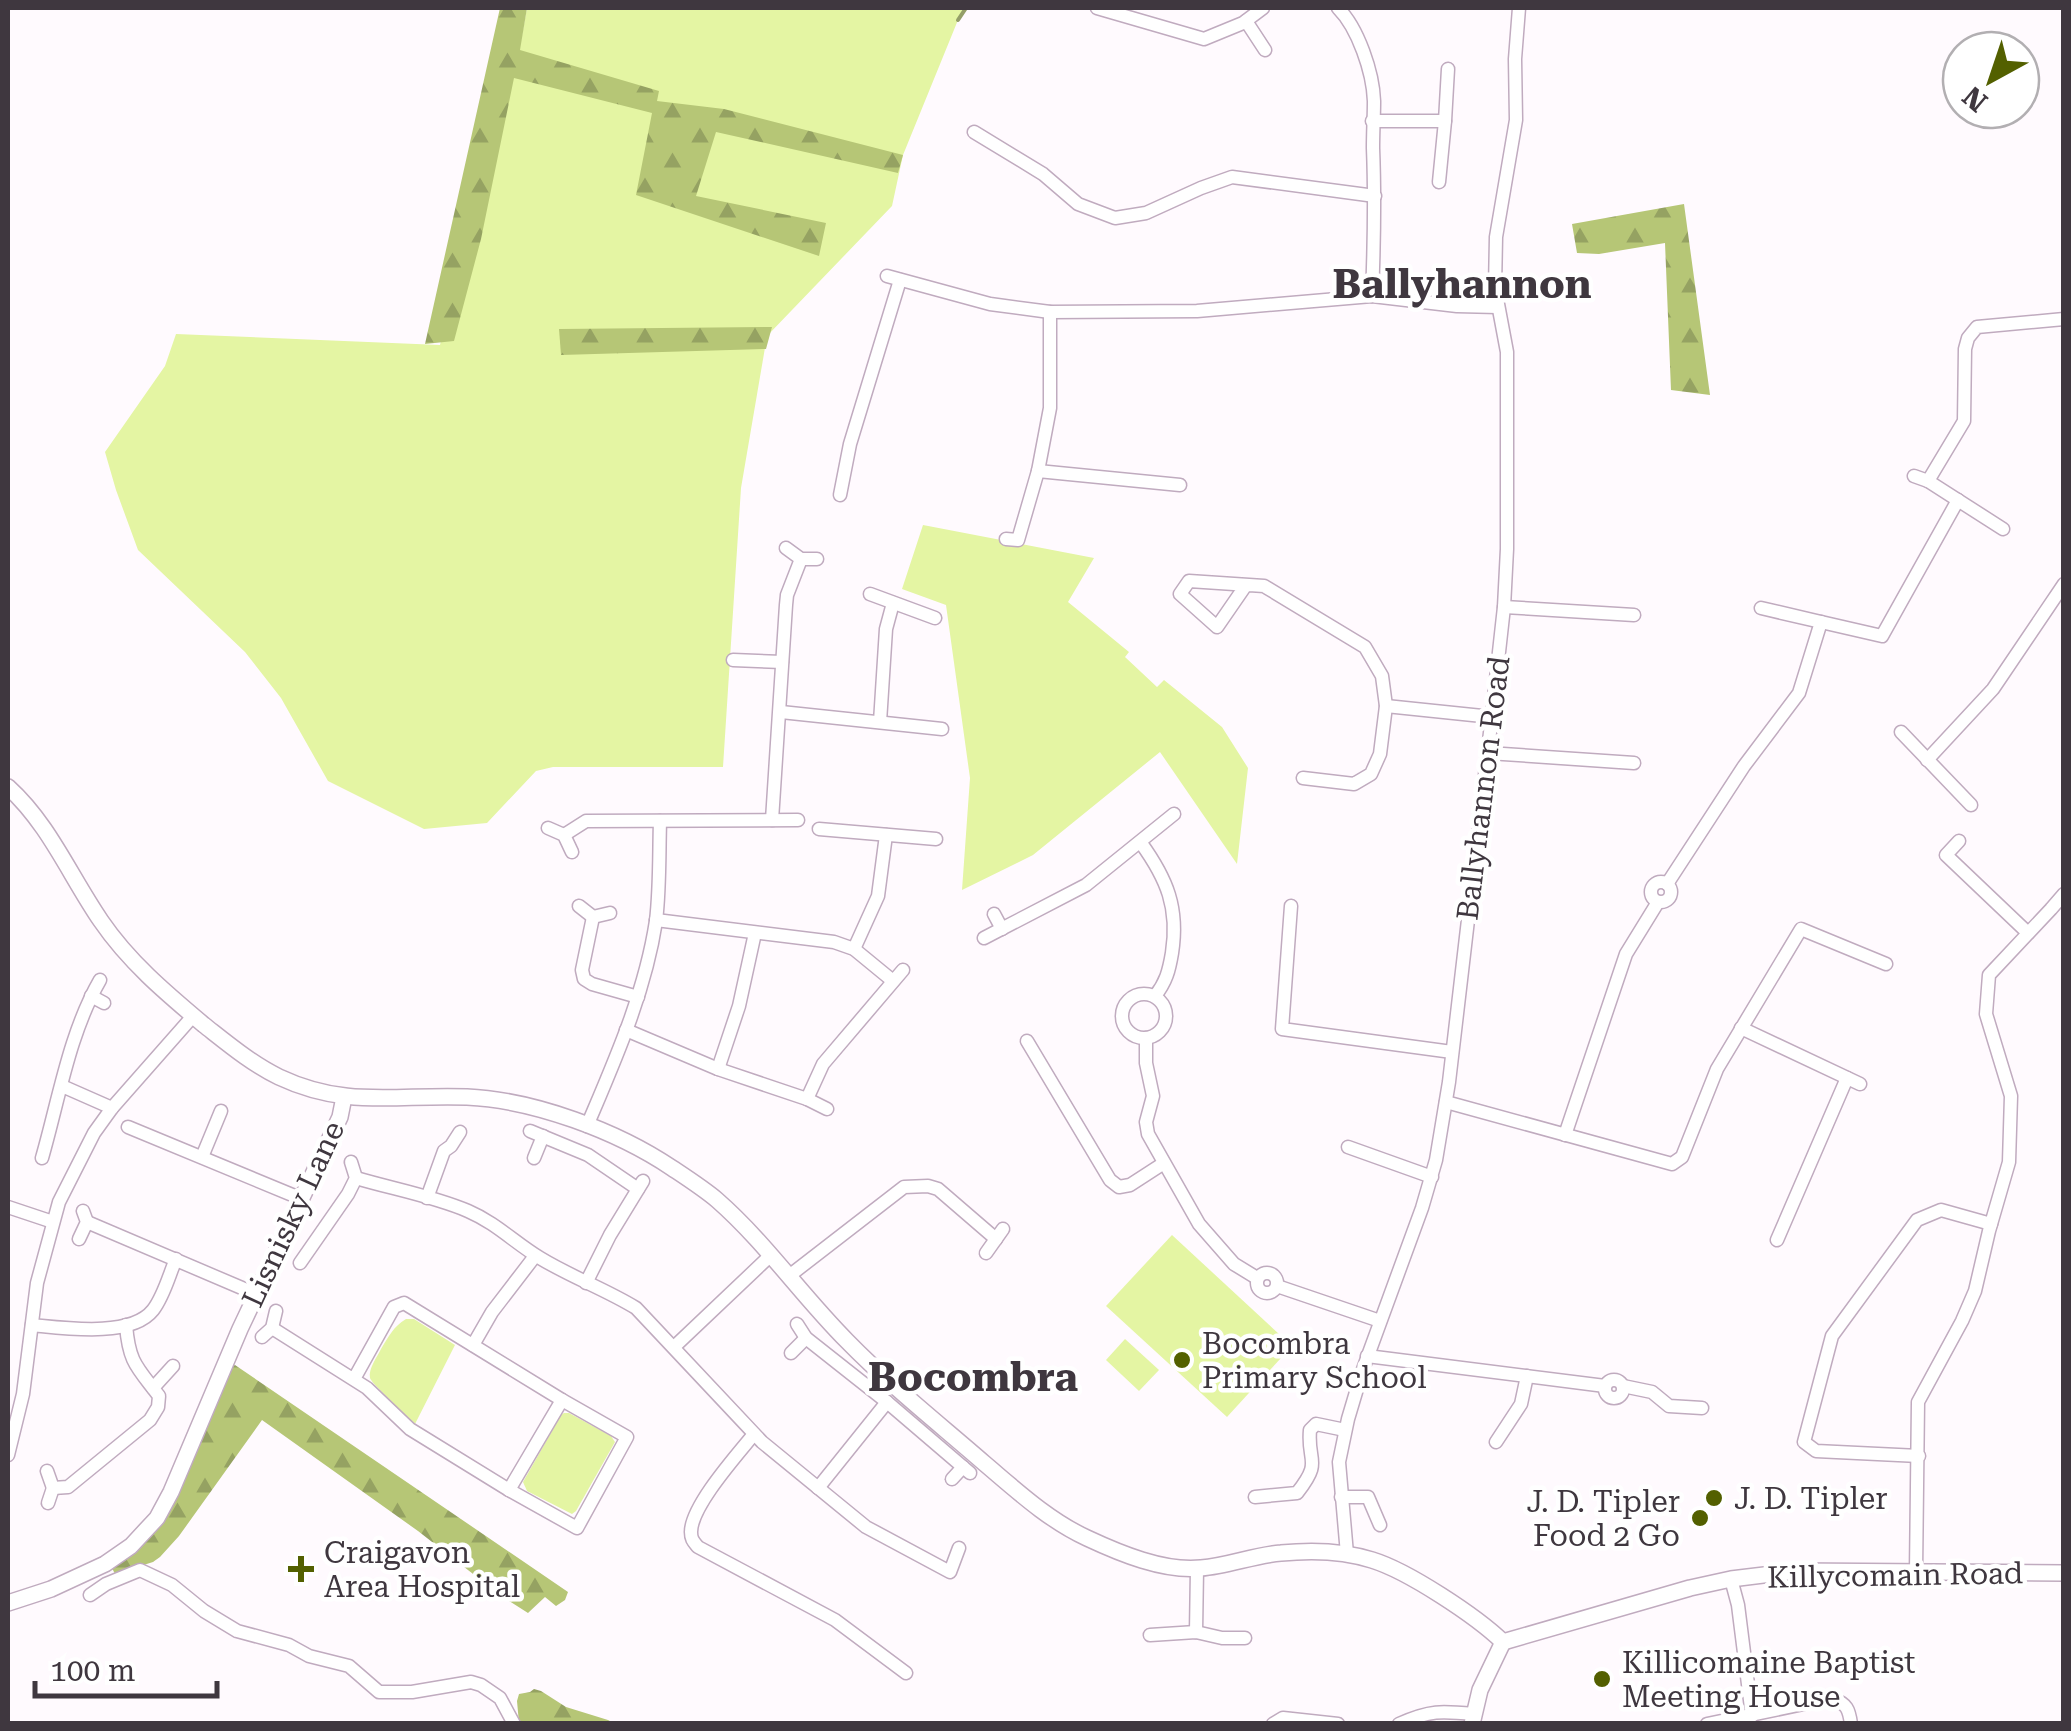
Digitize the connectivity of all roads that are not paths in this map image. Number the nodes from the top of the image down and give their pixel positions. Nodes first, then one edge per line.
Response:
1 (1097, 8) edge
2 (1263, 8) edge
3 (1338, 8) edge
4 (1519, 8) edge
5 (1246, 21) junction
6 (1265, 50) dead end
7 (1448, 69) dead end
8 (1372, 121) junction
9 (1446, 121) junction
10 (974, 132) dead end
11 (1439, 182) dead end
12 (1375, 196) junction
13 (1372, 296) junction
14 (1498, 307) junction
15 (1050, 312) junction
16 (2064, 319) edge
17 (1038, 471) junction
18 (827, 480) dead end
19 (1180, 485) dead end
20 (1958, 500) junction
21 (2003, 529) dead end
22 (1006, 538) dead end
23 (786, 548) dead end
24 (801, 559) junction
25 (817, 559) dead end
26 (2064, 584) edge
27 (1246, 585) junction
28 (870, 594) dead end
29 (2059, 599) edge
30 (893, 603) junction
31 (1504, 608) junction
32 (1761, 608) dead end
33 (1634, 615) dead end
34 (935, 618) dead end
35 (1821, 622) junction
36 (732, 660) dead end
37 (782, 662) junction
38 (1386, 706) junction
39 (781, 712) junction
40 (1492, 717) junction
41 (880, 722) junction
42 (942, 729) dead end
43 (1901, 732) dead end
44 (1488, 753) junction
45 (1927, 760) junction
46 (1634, 764) dead end
47 (1303, 778) dead end
48 (8, 787) edge
49 (1971, 805) dead end
50 (1174, 814) dead end
51 (772, 820) junction
52 (798, 820) dead end
53 (660, 821) junction
54 (548, 828) dead end
55 (820, 828) dead end
56 (564, 834) junction
57 (886, 835) junction
58 (936, 839) dead end
59 (1959, 841) dead end
60 (1141, 842) junction
61 (572, 852) dead end
62 (2064, 894) edge
63 (580, 906) dead end
64 (1291, 906) dead end
65 (610, 912) dead end
66 (994, 914) dead end
67 (592, 917) junction
68 (656, 920) junction
69 (1002, 929) junction
70 (754, 933) junction
71 (2028, 933) junction
72 (984, 938) dead end
73 (854, 949) junction
74 (1886, 964) dead end
75 (100, 980) dead end
76 (1154, 996) junction
77 (638, 997) junction
78 (194, 1016) junction
79 (1741, 1028) junction
80 (626, 1030) junction
81 (1146, 1038) junction
82 (1027, 1040) dead end
83 (1452, 1052) junction
84 (718, 1069) junction
85 (62, 1086) junction
86 (344, 1097) junction
87 (806, 1098) junction
88 (1446, 1102) junction
89 (112, 1108) junction
90 (827, 1109) dead end
91 (222, 1111) dead end
92 (587, 1126) junction
93 (128, 1127) dead end
94 (463, 1129) dead end
95 (1565, 1136) junction
96 (1348, 1148) dead end
97 (49, 1150) dead end
98 (202, 1158) junction
99 (534, 1158) dead end
100 (352, 1162) dead end
101 (1164, 1163) junction
102 (1432, 1177) junction
103 (356, 1178) junction
104 (427, 1198) junction
105 (302, 1199) junction
106 (8, 1207) edge
107 (52, 1222) junction
108 (1991, 1224) junction
109 (79, 1239) dead end
110 (1776, 1240) dead end
111 (986, 1254) dead end
112 (771, 1255) junction
113 (536, 1256) junction
114 (176, 1259) junction
115 (307, 1259) dead end
116 (790, 1276) junction
117 (586, 1283) junction
118 (256, 1294) junction
119 (276, 1311) dead end
120 (1380, 1321) junction
121 (797, 1324) dead end
122 (32, 1325) junction
123 (126, 1325) junction
124 (806, 1338) junction
125 (473, 1344) junction
126 (674, 1347) junction
127 (791, 1353) dead end
128 (1367, 1356) junction
129 (174, 1366) dead end
130 (1527, 1376) junction
131 (354, 1379) junction
132 (153, 1388) junction
133 (562, 1400) junction
134 (888, 1402) junction
135 (1702, 1408) dead end
136 (1345, 1430) junction
137 (754, 1434) junction
138 (1496, 1442) dead end
139 (8, 1453) edge
140 (1919, 1456) junction
141 (47, 1471) dead end
142 (952, 1479) dead end
143 (53, 1488) junction
144 (818, 1488) junction
145 (509, 1490) junction
146 (1254, 1497) dead end
147 (1342, 1497) junction
148 (48, 1503) dead end
149 (1380, 1525) dead end
150 (960, 1548) dead end
151 (1347, 1554) junction
152 (1197, 1569) junction
153 (1916, 1572) junction
154 (2064, 1573) edge
155 (1732, 1579) junction
156 (90, 1594) dead end
157 (8, 1603) edge
158 (1196, 1632) junction
159 (1150, 1635) dead end
160 (1245, 1638) dead end
161 (1503, 1642) junction
162 (906, 1673) dead end
163 (1752, 1716) junction
164 (1473, 1719) edge
165 (514, 1724) edge
166 (1274, 1724) edge
167 (1338, 1724) edge
168 (1399, 1724) edge
169 (1707, 1724) edge
170 (1851, 1724) edge

1 - 5 street
2 - 5 street
3 - 8 street
4 - 14 street, Ballyhannon Road
5 - 6 street
7 - 9 street
8 - 9 street
8 - 12 street
9 - 11 street
10 - 12 street
12 - 13 street
13 - 14 street
13 - 15 street
14 - 31 street, Ballyhannon Road
15 - 17 street
15 - 18 street
16 - 20 street
17 - 19 street
17 - 22 street
20 - 21 street
20 - 35 street
23 - 24 street
24 - 25 street
24 - 37 street
26 - 29 street
27 - 27 street
27 - 38 street
28 - 30 street
29 - 45 street
30 - 34 street
30 - 41 street
31 - 33 street
31 - 40 street, Ballyhannon Road
32 - 35 street
35 - 95 street
36 - 37 street
37 - 39 street
38 - 40 street
38 - 47 street
39 - 41 street
39 - 51 street
40 - 44 street, Ballyhannon Road
41 - 42 street
43 - 45 street
44 - 46 street
44 - 83 street, Ballyhannon Road
45 - 49 street
48 - 78 street
50 - 60 street
51 - 52 street
51 - 53 street
53 - 56 street
53 - 68 street
54 - 56 street
55 - 57 street
56 - 61 street
57 - 58 street
57 - 73 street
59 - 71 street
60 - 69 street
60 - 76 street
62 - 71 street
63 - 67 street
64 - 83 street
65 - 67 street
66 - 69 street
67 - 77 street
68 - 70 street
68 - 77 street
69 - 72 street
70 - 73 street
70 - 84 street
71 - 108 street
73 - 87 street
74 - 79 street
75 - 85 street
76 - 81 street
76 - 81 street
77 - 80 street
78 - 86 street
78 - 89 street
79 - 95 street
79 - 110 street
80 - 84 street
80 - 92 street
81 - 101 street
82 - 101 street
83 - 88 street, Ballyhannon Road
84 - 87 street
85 - 89 street
85 - 97 street
86 - 92 street
86 - 105 street, Lisnisky Lane
87 - 90 street
88 - 95 street
88 - 102 street, Ballyhannon Road
89 - 107 street
91 - 98 street
92 - 112 street
93 - 98 street
94 - 104 street
96 - 102 street
98 - 105 street
99 - 117 street
100 - 103 street
101 - 120 street
102 - 120 street, Ballyhannon Road
103 - 104 street
103 - 115 street
104 - 113 street
105 - 118 street, Lisnisky Lane
106 - 107 street
107 - 122 street
108 - 140 street
108 - 140 street
109 - 114 street
111 - 116 street
112 - 116 street
112 - 126 street
113 - 117 street
113 - 125 street
114 - 118 street
114 - 123 street
116 - 152 street
117 - 126 street
118 - 157 street, Lisnisky Lane
119 - 131 street
120 - 128 street, Ballyhannon Road
121 - 124 street
122 - 123 street
122 - 139 street
123 - 132 street
124 - 127 street
124 - 134 street
125 - 131 street
125 - 133 street
126 - 137 street
128 - 130 street
128 - 136 street, Ballyhannon Road
129 - 132 street
130 - 135 street
130 - 138 street
131 - 145 street
132 - 143 street
133 - 145 street
133 - 145 street
134 - 142 street
134 - 144 street
136 - 146 street
136 - 147 street, Ballyhannon Road
137 - 144 street
137 - 162 street
140 - 153 street
141 - 143 street
143 - 148 street
144 - 150 street
147 - 149 street
147 - 151 street, Ballyhannon Road
151 - 152 street
151 - 161 street
152 - 158 street
153 - 154 street, Killycomain Road
153 - 155 street, Killycomain Road
155 - 161 street, Killycomain Road
155 - 163 street
156 - 165 street
158 - 159 street
158 - 160 street
161 - 164 street
163 - 169 street
163 - 170 street
164 - 168 street
166 - 167 street

